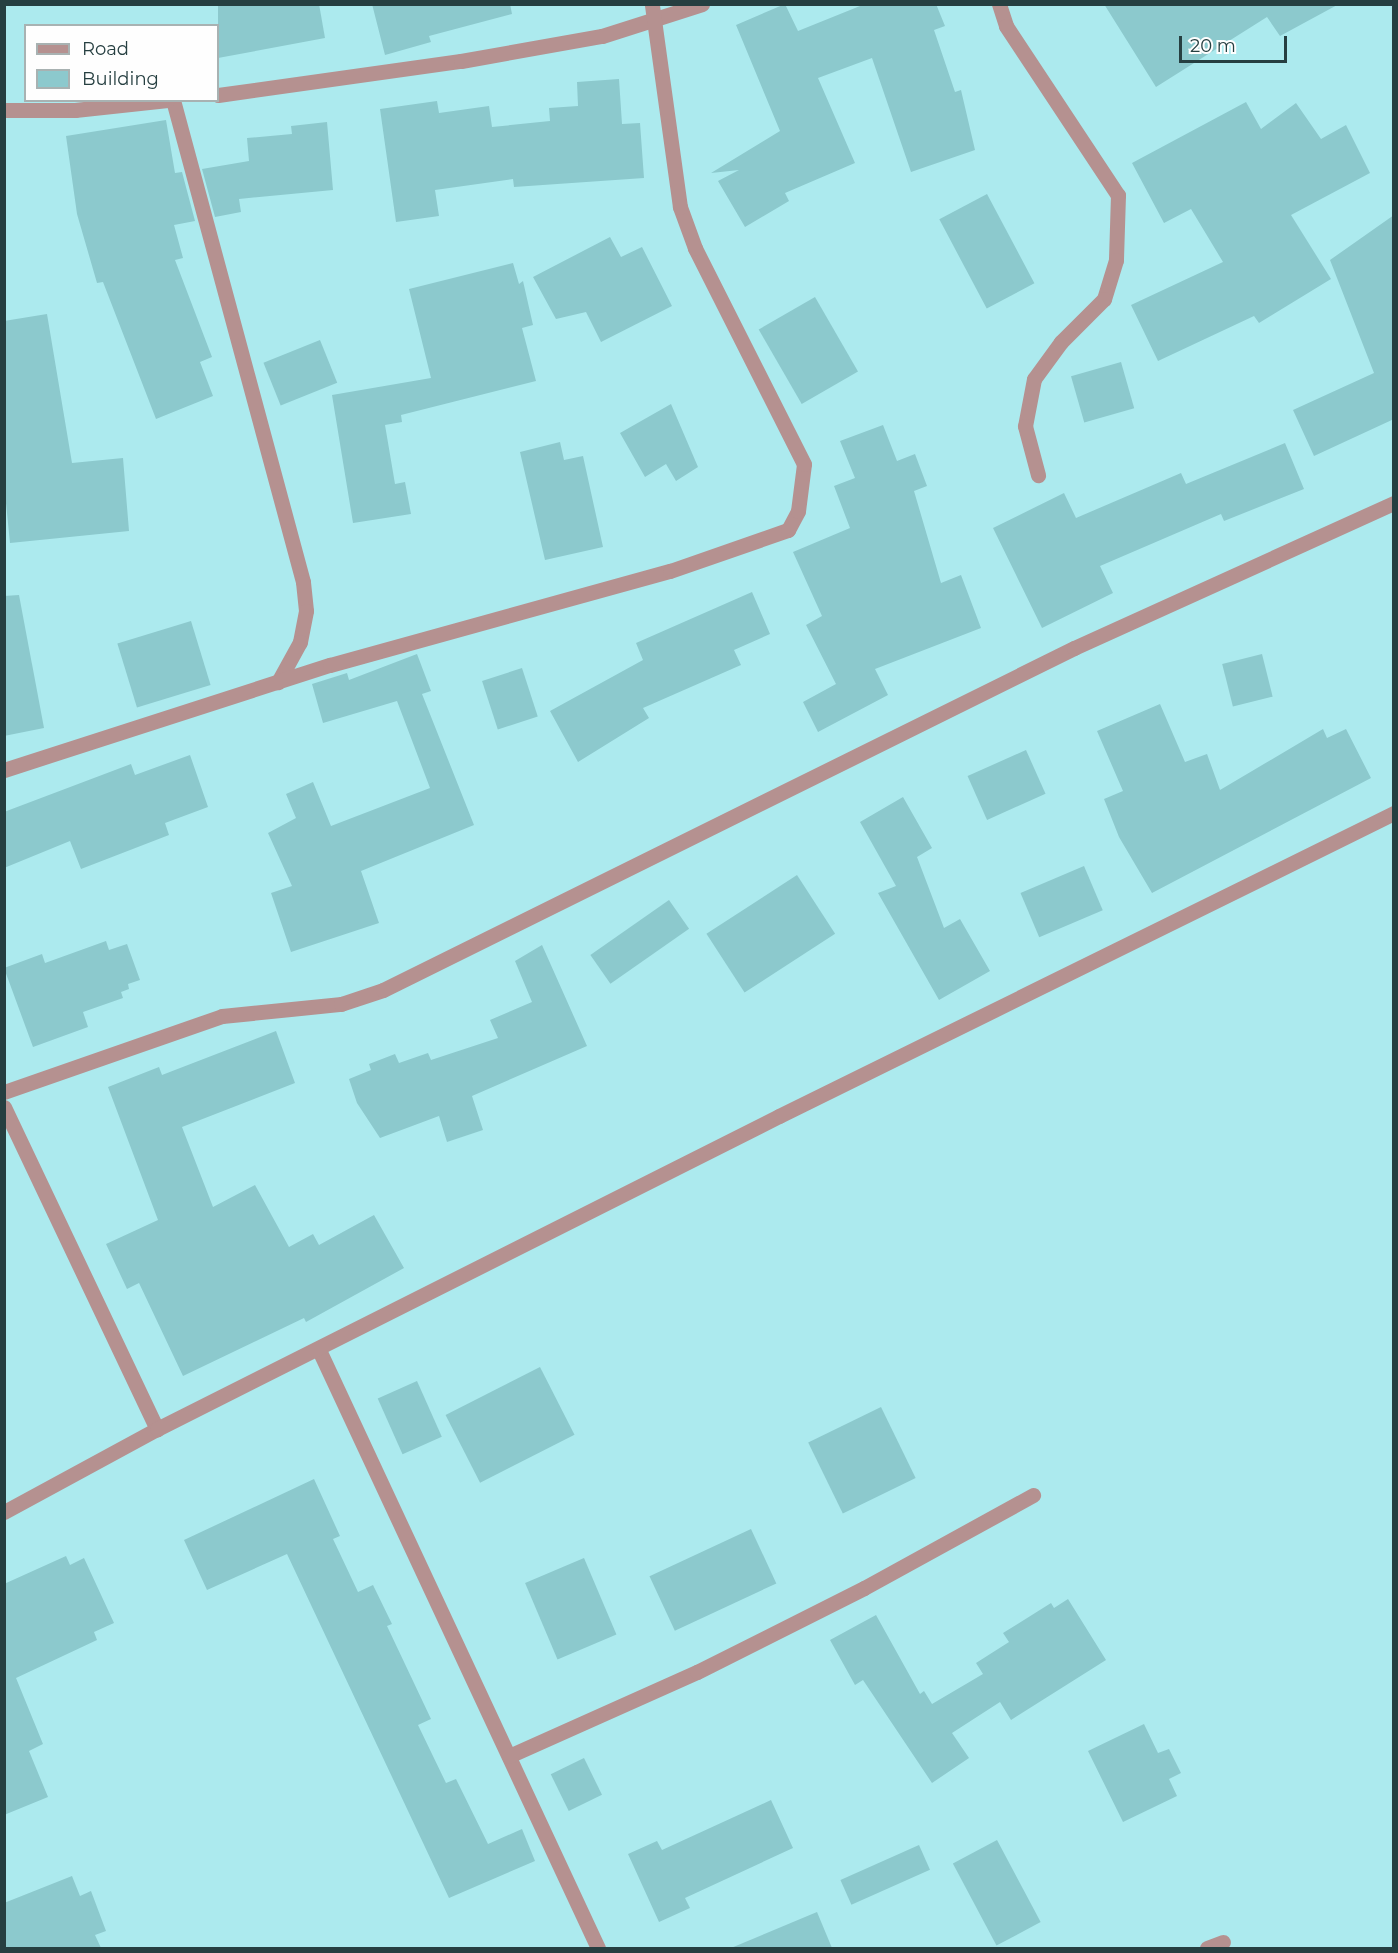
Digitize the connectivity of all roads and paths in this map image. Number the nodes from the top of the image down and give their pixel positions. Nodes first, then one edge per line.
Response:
1 (702, 4) edge
2 (999, 4) edge
3 (654, 12) edge
4 (219, 95) edge
5 (149, 102) edge
6 (174, 102) edge
7 (4, 110) edge
8 (1038, 475) dead end
9 (1394, 503) edge
10 (278, 682) junction
11 (4, 770) edge
12 (1394, 813) edge
13 (4, 1092) edge
14 (4, 1107) edge
15 (319, 1350) junction
16 (158, 1429) junction
17 (1033, 1495) dead end
18 (4, 1512) edge
19 (508, 1756) junction
20 (1223, 1942) dead end
21 (598, 1948) edge
22 (1207, 1948) edge

1 - 3 street
2 - 8 street
3 - 4 street
3 - 10 street
5 - 7 street
6 - 10 street
9 - 13 street
10 - 11 street
12 - 15 street
14 - 16 street
15 - 16 street
15 - 19 street
16 - 18 street
17 - 19 street
19 - 21 street
20 - 22 street

